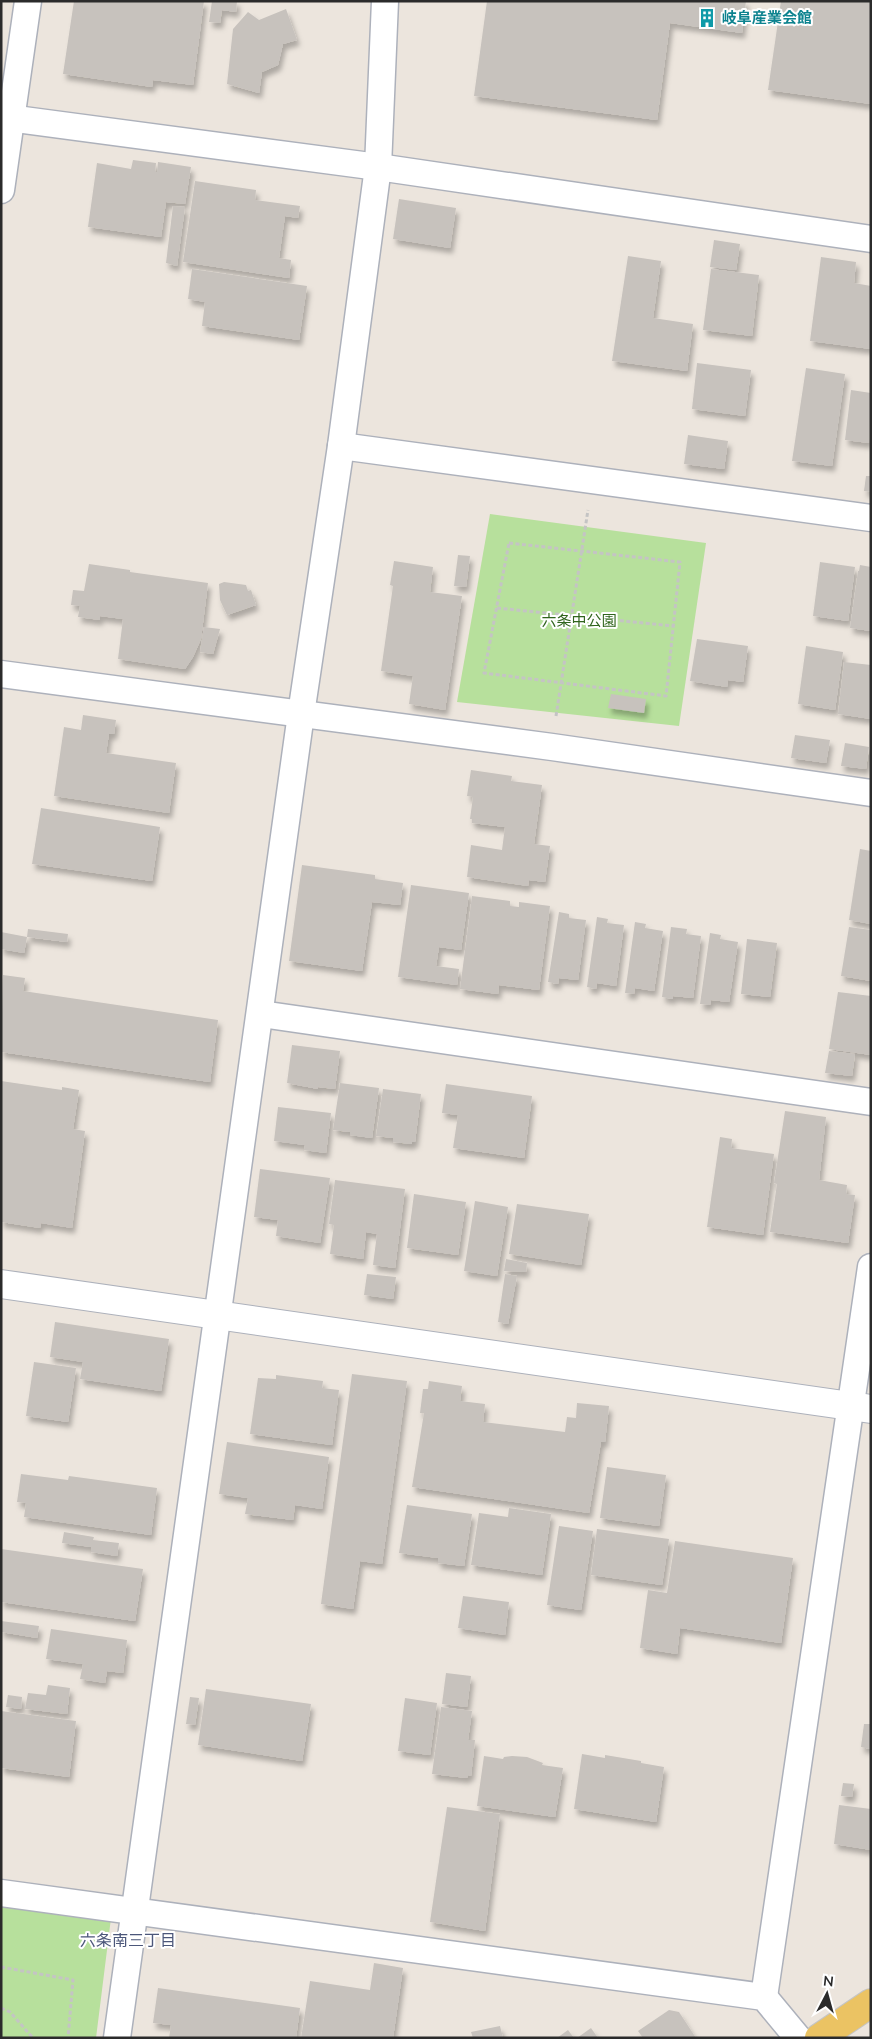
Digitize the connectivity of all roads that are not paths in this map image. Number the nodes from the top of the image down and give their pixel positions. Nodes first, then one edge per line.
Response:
1 (28, 1) edge
2 (385, 1) edge
3 (6, 118) edge
4 (378, 167) junction
5 (1, 190) edge
6 (871, 239) edge
7 (341, 446) junction
8 (871, 518) edge
9 (1, 674) edge
10 (301, 714) junction
11 (871, 793) edge
12 (261, 1014) junction
13 (871, 1102) edge
14 (871, 1267) edge
15 (1, 1284) edge
16 (218, 1314) junction
17 (861, 1408) edge
18 (1, 1893) edge
19 (134, 1910) junction
20 (764, 1996) junction
21 (871, 2003) edge
22 (118, 2038) edge
23 (798, 2038) edge
24 (819, 2038) edge

1 - 3 street
2 - 4 street
3 - 4 street
3 - 5 street
4 - 6 street
4 - 7 street
7 - 8 street
7 - 10 street
9 - 10 street
10 - 11 street
10 - 12 street
12 - 13 street
12 - 16 street
14 - 17 street
15 - 16 street
16 - 17 street
16 - 19 street
17 - 20 street
18 - 19 street
19 - 20 street
19 - 22 street
20 - 23 street
21 - 24 main road

